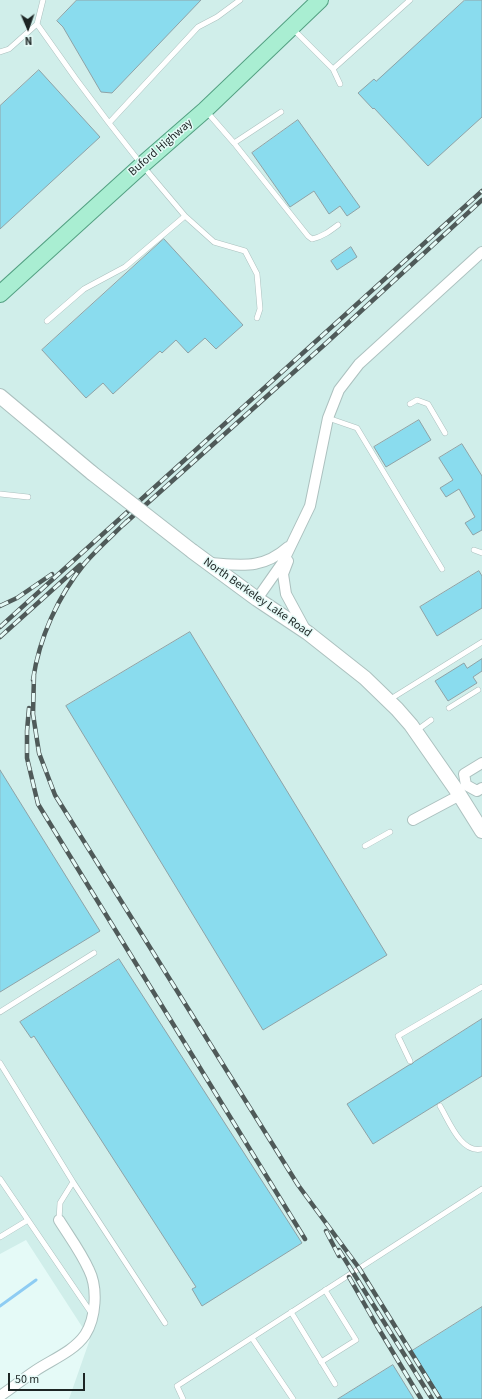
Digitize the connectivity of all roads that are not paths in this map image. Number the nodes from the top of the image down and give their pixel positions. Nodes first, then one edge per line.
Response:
1 (43, 0) edge
2 (240, 0) edge
3 (320, 0) edge
4 (410, 0) edge
5 (36, 24) junction
6 (291, 26) junction
7 (0, 52) edge
8 (333, 69) junction
9 (340, 84) dead end
10 (205, 110) junction
11 (281, 112) dead end
12 (109, 122) junction
13 (234, 143) junction
14 (142, 165) junction
15 (185, 216) junction
16 (338, 225) dead end
17 (482, 252) edge
18 (0, 294) edge
19 (256, 318) dead end
20 (47, 321) dead end
21 (0, 396) edge
22 (410, 404) dead end
23 (328, 418) junction
24 (445, 433) dead end
25 (0, 494) edge
26 (28, 496) dead end
27 (293, 543) junction
28 (474, 550) dead end
29 (482, 553) edge
30 (207, 563) junction
31 (442, 569) dead end
32 (257, 600) junction
33 (308, 633) junction
34 (482, 642) edge
35 (478, 690) dead end
36 (388, 700) junction
37 (449, 708) dead end
38 (431, 720) dead end
39 (415, 731) junction
40 (482, 763) edge
41 (482, 788) edge
42 (461, 790) junction
43 (413, 820) dead end
44 (482, 831) edge
45 (390, 832) dead end
46 (365, 846) dead end
47 (94, 953) dead end
48 (482, 987) edge
49 (0, 1012) edge
50 (410, 1061) dead end
51 (0, 1063) edge
52 (440, 1106) dead end
53 (482, 1149) edge
54 (0, 1179) edge
55 (73, 1182) junction
56 (482, 1189) edge
57 (28, 1220) junction
58 (59, 1220) joint
59 (0, 1237) edge
60 (325, 1290) junction
61 (291, 1312) junction
62 (92, 1315) junction
63 (165, 1323) dead end
64 (252, 1338) junction
65 (321, 1362) junction
66 (335, 1384) dead end
67 (0, 1396) edge
68 (183, 1399) edge
69 (293, 1399) edge

1 - 5 lane
2 - 12 lane
3 - 6 main road, Buford Highway
4 - 8 lane
5 - 7 lane
5 - 12 lane
6 - 8 lane
6 - 10 main road, Buford Highway
8 - 9 lane
10 - 13 lane
10 - 14 main road, Buford Highway
11 - 13 lane
12 - 14 lane
13 - 16 lane
14 - 15 lane
14 - 18 main road, Buford Highway
15 - 19 lane
15 - 20 lane
17 - 23 street
21 - 30 street, North Berkeley Lake Road, bridge
22 - 24 lane
23 - 27 street
23 - 31 lane
25 - 26 lane
27 - 30 street
27 - 32 street
27 - 33 street
28 - 29 lane
30 - 32 street, North Berkeley Lake Road
32 - 33 street, North Berkeley Lake Road
33 - 36 street, North Berkeley Lake Road
34 - 36 lane
35 - 37 lane
36 - 39 street, North Berkeley Lake Road
38 - 39 lane
39 - 42 street, North Berkeley Lake Road
40 - 42 street
41 - 42 street
42 - 43 street
42 - 44 street, North Berkeley Lake Road
45 - 46 lane
47 - 49 lane
48 - 50 lane
51 - 55 lane
52 - 53 lane
54 - 57 lane
55 - 58 lane
55 - 63 lane
56 - 60 lane
57 - 59 lane
57 - 62 lane
58 - 62 street
60 - 61 lane
60 - 65 lane
61 - 64 lane
61 - 65 lane
62 - 67 street
64 - 68 lane
64 - 69 lane
65 - 66 lane

